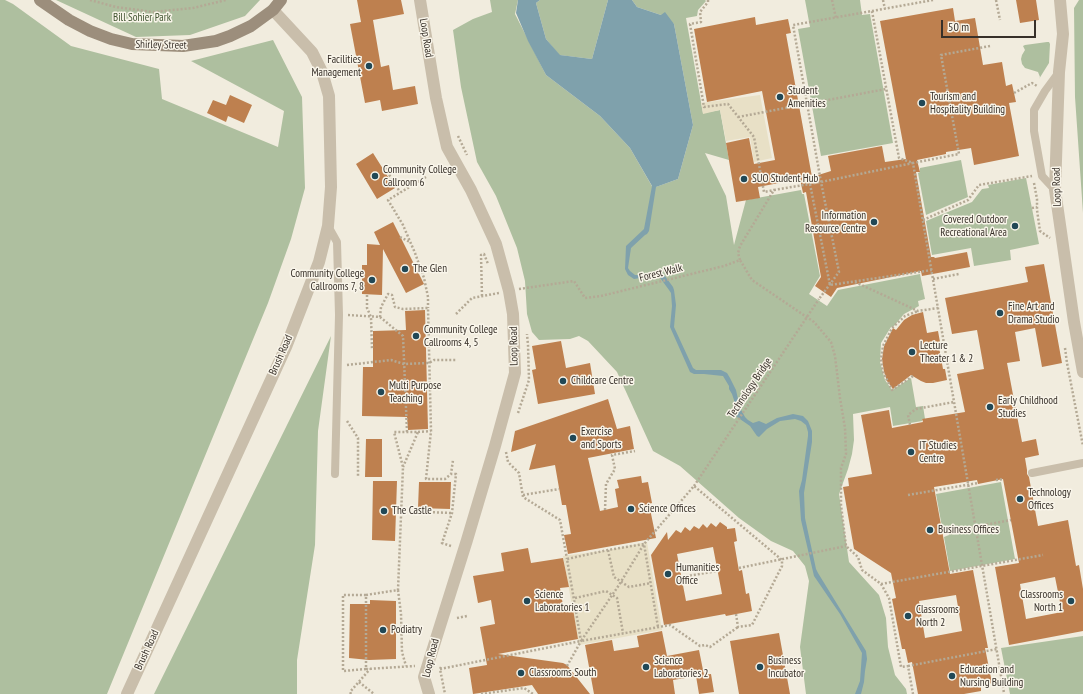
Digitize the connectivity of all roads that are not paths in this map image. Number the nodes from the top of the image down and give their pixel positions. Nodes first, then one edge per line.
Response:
1 (40, 0) edge
2 (281, 0) edge
3 (420, 0) edge
4 (1060, 0) edge
5 (273, 10) junction
6 (1060, 72) junction
7 (1055, 190) junction
8 (328, 226) junction
9 (1083, 372) edge
10 (1083, 463) edge
11 (1032, 473) dead end
12 (335, 474) dead end
13 (127, 694) edge
14 (429, 694) edge

1 - 5 street, Shirley Street
2 - 5 street, Shirley Street
3 - 14 street, Loop Road
4 - 6 street, Loop Road
5 - 8 street, Brush Road
6 - 7 street, Loop Road
6 - 7 lane
7 - 9 street, Loop Road
8 - 12 lane
8 - 13 street, Brush Road
10 - 11 lane

